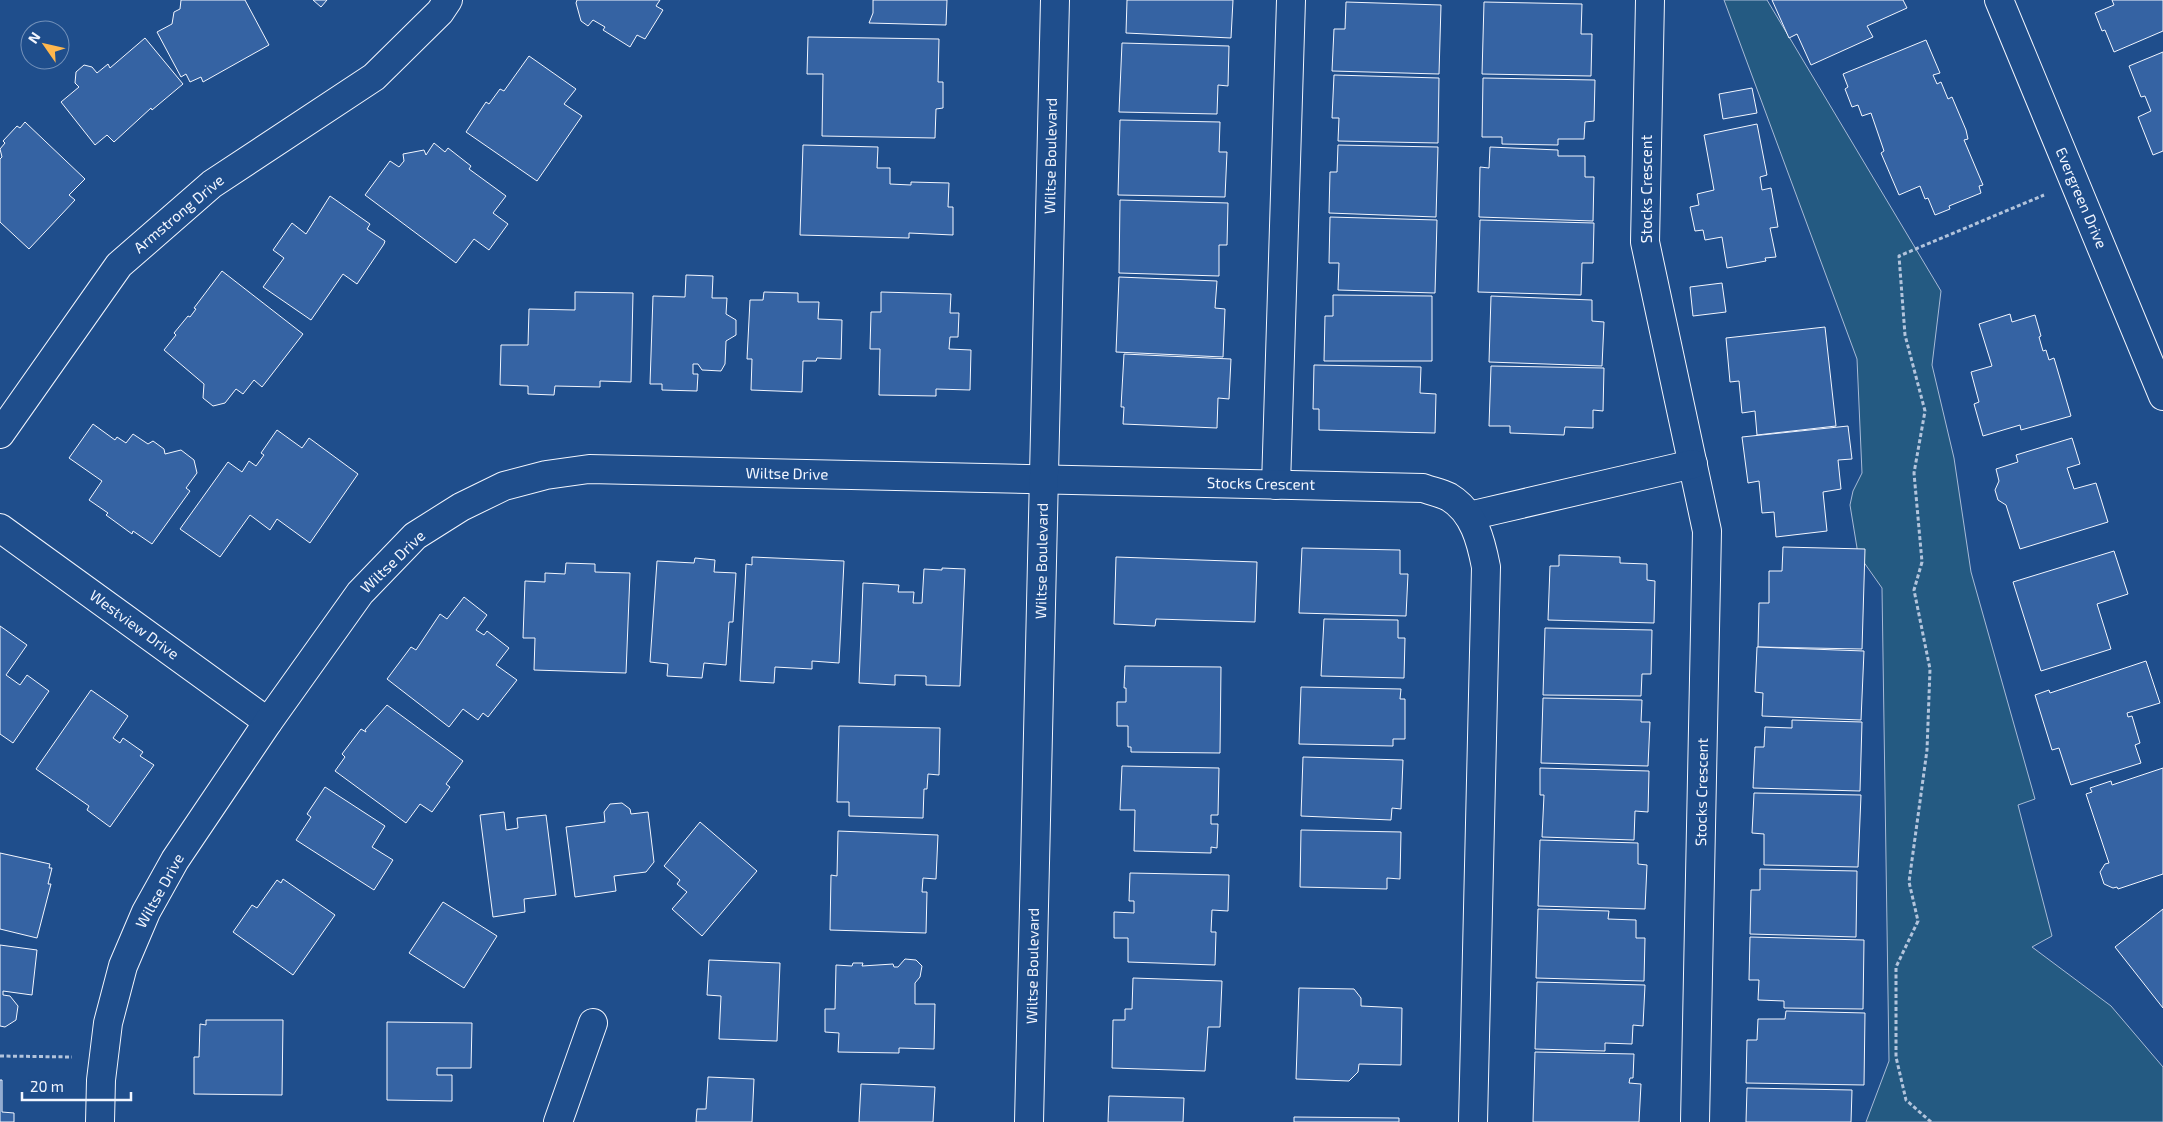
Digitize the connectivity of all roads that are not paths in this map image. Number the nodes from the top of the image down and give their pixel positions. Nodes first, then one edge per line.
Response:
1 (448, 0) edge
2 (1055, 0) edge
3 (1291, 0) edge
4 (1650, 0) edge
5 (1999, 0) edge
6 (2163, 396) edge
7 (0, 434) edge
8 (1693, 464) junction
9 (1044, 480) junction
10 (1276, 485) junction
11 (1469, 516) junction
12 (0, 528) edge
13 (268, 722) junction
14 (593, 1023) dead end
15 (100, 1122) edge
16 (558, 1122) edge
17 (1029, 1122) edge
18 (1473, 1122) edge
19 (1695, 1122) edge

1 - 7 street, Armstrong Drive
2 - 9 street, Wiltse Boulevard
3 - 10 street
4 - 8 street, Stocks Crescent
5 - 6 street, Evergreen Drive
8 - 11 street
8 - 19 street, Stocks Crescent
9 - 10 street, Stocks Crescent
9 - 13 street, Wiltse Drive
9 - 17 street, Wiltse Boulevard
10 - 11 street, Stocks Crescent
11 - 18 street, Stocks Crescent
12 - 13 street, Westview Drive
13 - 15 street, Wiltse Drive
14 - 16 street

